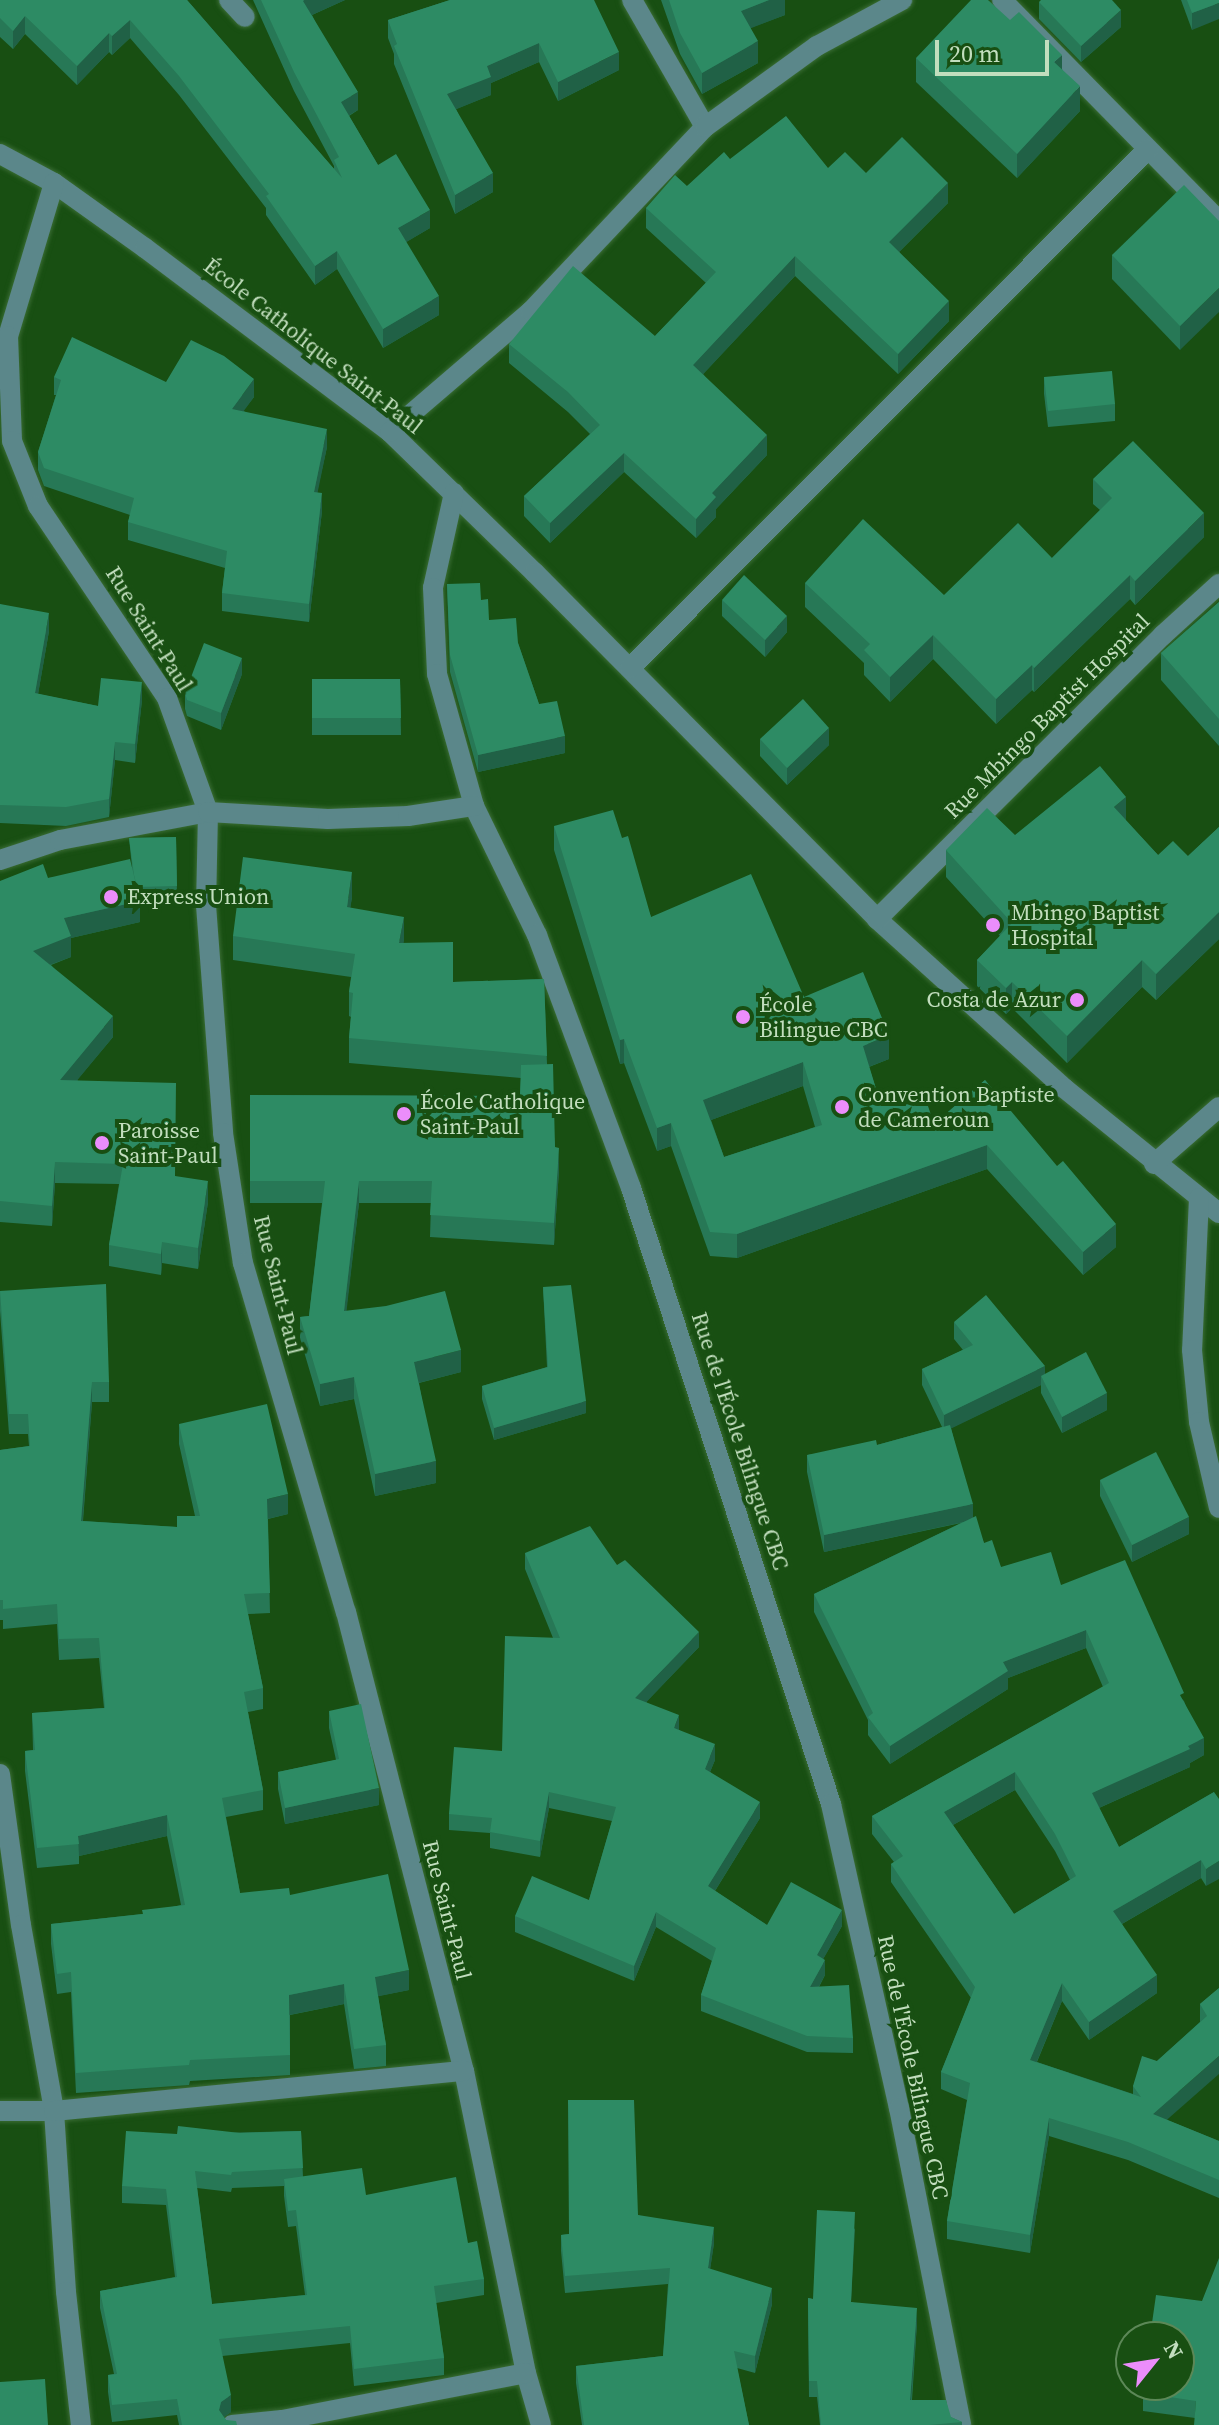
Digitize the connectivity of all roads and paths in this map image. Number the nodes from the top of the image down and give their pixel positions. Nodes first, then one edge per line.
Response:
1 (229, 0) edge
2 (632, 0) edge
3 (902, 0) edge
4 (1002, 0) edge
5 (245, 17) dead end
6 (705, 127) junction
7 (1148, 149) junction
8 (0, 154) edge
9 (54, 183) junction
10 (1219, 221) edge
11 (390, 432) junction
12 (454, 493) junction
13 (1219, 584) edge
14 (630, 668) junction
15 (474, 806) junction
16 (208, 812) junction
17 (0, 860) edge
18 (877, 919) junction
19 (1219, 1107) edge
20 (1154, 1164) junction
21 (1199, 1198) junction
22 (1219, 1213) edge
23 (1219, 1508) edge
24 (0, 1774) edge
25 (464, 2071) junction
26 (0, 2111) edge
27 (54, 2111) junction
28 (526, 2373) junction
29 (81, 2425) edge
30 (232, 2425) edge
31 (541, 2425) edge
32 (961, 2425) edge

1 - 5 street
2 - 6 street
3 - 6 street
4 - 7 street
6 - 11 street
7 - 10 street
7 - 14 street
8 - 9 street, École Catholique Saint-Paul
9 - 11 street, École Catholique Saint-Paul
9 - 16 street, Rue Saint-Paul
11 - 12 street, École Catholique Saint-Paul
12 - 14 street, École Catholique Saint-Paul
12 - 15 street, Rue de l'École Bilingue CBC
13 - 18 street, Rue Mbingo Baptist Hospital
14 - 18 street, École Catholique Saint-Paul
15 - 16 street
15 - 32 street, Rue de l'École Bilingue CBC
16 - 17 street
16 - 25 street, Rue Saint-Paul
18 - 20 street, École Catholique Saint-Paul
19 - 20 street
20 - 21 street, École Catholique Saint-Paul
21 - 22 street, École Catholique Saint-Paul
21 - 23 street
24 - 27 street
25 - 27 street
25 - 28 street, Rue Saint-Paul
26 - 27 street
27 - 29 street
28 - 30 street
28 - 31 street, Rue Saint-Paul

